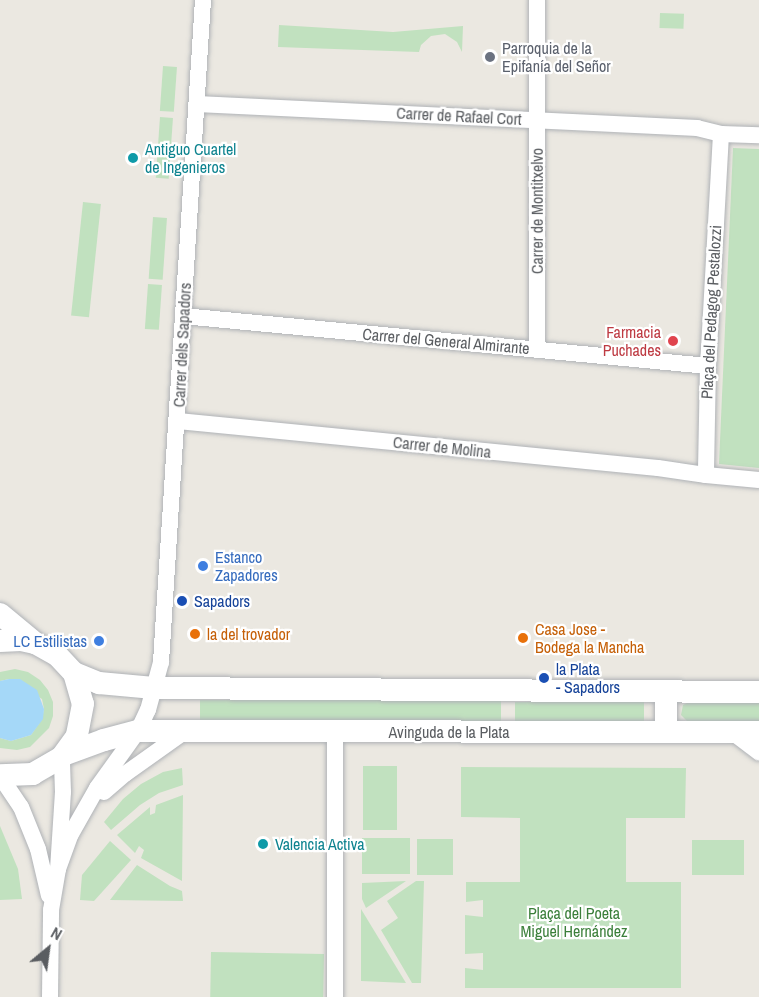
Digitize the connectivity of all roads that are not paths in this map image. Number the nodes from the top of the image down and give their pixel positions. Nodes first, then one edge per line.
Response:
1 (203, 0) edge
2 (537, 0) edge
3 (197, 104) junction
4 (536, 120) junction
5 (721, 134) junction
6 (759, 135) edge
7 (183, 316) junction
8 (537, 350) junction
9 (708, 366) junction
10 (178, 421) junction
11 (706, 475) junction
12 (759, 480) edge
13 (0, 614) edge
14 (0, 641) edge
15 (35, 643) junction
16 (74, 673) junction
17 (154, 688) junction
18 (666, 692) junction
19 (759, 692) edge
20 (336, 731) junction
21 (138, 732) junction
22 (184, 732) junction
23 (666, 732) junction
24 (732, 732) junction
25 (759, 732) edge
26 (759, 752) edge
27 (64, 756) junction
28 (0, 775) edge
29 (76, 824) junction
30 (58, 869) junction
31 (51, 910) junction
32 (50, 997) edge
33 (335, 997) edge

1 - 3 street, Carrer dels Sapadors
2 - 4 street, Carrer de Montitxelvo
3 - 4 street, Carrer de Rafael Cort
3 - 7 street, Carrer dels Sapadors
4 - 5 street, Carrer de Rafael Cort
4 - 8 street, Carrer de Montitxelvo
5 - 6 street
5 - 9 street, Plaça del Pedagog Pestalozzi
7 - 8 street, Carrer del General Almirante
7 - 10 street, Carrer dels Sapadors
8 - 9 street, Carrer del General Almirante
9 - 11 street, Plaça del Pedagog Pestalozzi
10 - 11 street, Carrer de Molina
10 - 17 street, Carrer dels Sapadors
11 - 12 street
13 - 15 main road
14 - 15 main road
15 - 16 main road
16 - 17 main road
16 - 27 main road
17 - 18 main road
17 - 21 street
18 - 19 main road
18 - 23 main road
20 - 22 main road, Avinguda de la Plata
20 - 23 main road, Avinguda de la Plata
20 - 33 street
21 - 22 main road, Avinguda de la Plata
21 - 27 main road, Avinguda de la Plata
21 - 29 street
22 - 29 street
23 - 24 main road, Avinguda de la Plata
24 - 25 main road, Avinguda de la Plata
24 - 26 street
27 - 28 main road, Avinguda de la Plata
27 - 30 street
28 - 31 street
29 - 30 street
30 - 31 street
31 - 32 street

